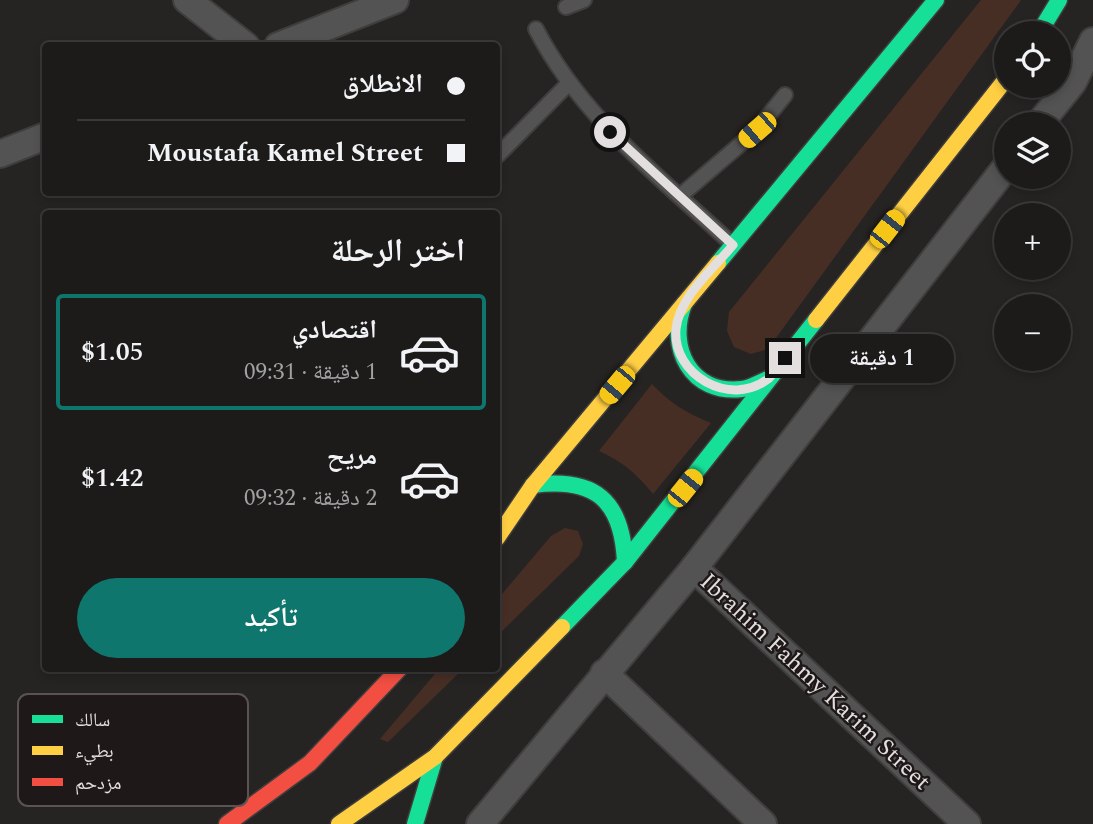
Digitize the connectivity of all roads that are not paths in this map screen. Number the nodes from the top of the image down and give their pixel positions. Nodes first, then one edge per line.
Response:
1 (187, 0) edge
2 (394, 0) edge
3 (584, 0) edge
4 (936, 0) edge
5 (1059, 0) edge
6 (566, 7) dead end
7 (1046, 21) edge
8 (536, 29) dead end
9 (1093, 41) edge
10 (241, 42) edge
11 (288, 42) edge
12 (568, 85) junction
13 (994, 94) edge
14 (785, 95) dead end
15 (1049, 112) edge
16 (42, 138) edge
17 (500, 153) edge
18 (0, 154) edge
19 (994, 182) edge
20 (680, 196) junction
21 (733, 245) junction
22 (684, 304) junction
23 (768, 379) junction
24 (533, 485) junction
25 (500, 534) edge
26 (625, 562) junction
27 (694, 568) junction
28 (396, 672) edge
29 (604, 673) junction
30 (435, 757) junction
31 (227, 824) edge
32 (338, 824) edge
33 (415, 824) edge
34 (480, 824) edge
35 (763, 824) edge
36 (967, 824) edge

1 - 10 street
2 - 11 street
3 - 6 lane
4 - 21 main road
5 - 7 main road
8 - 12 lane
9 - 15 street
12 - 17 lane
12 - 20 lane
13 - 23 main road
14 - 20 lane
16 - 18 street
19 - 27 street
20 - 21 lane
21 - 22 main road
22 - 23 main road
22 - 24 main road
23 - 26 main road
24 - 25 main road
24 - 26 main road
26 - 30 main road
27 - 29 street
27 - 36 street, Ibrahim Fahmy Karim Street
28 - 31 main road
29 - 34 street
29 - 35 street
30 - 32 main road
30 - 33 main road

